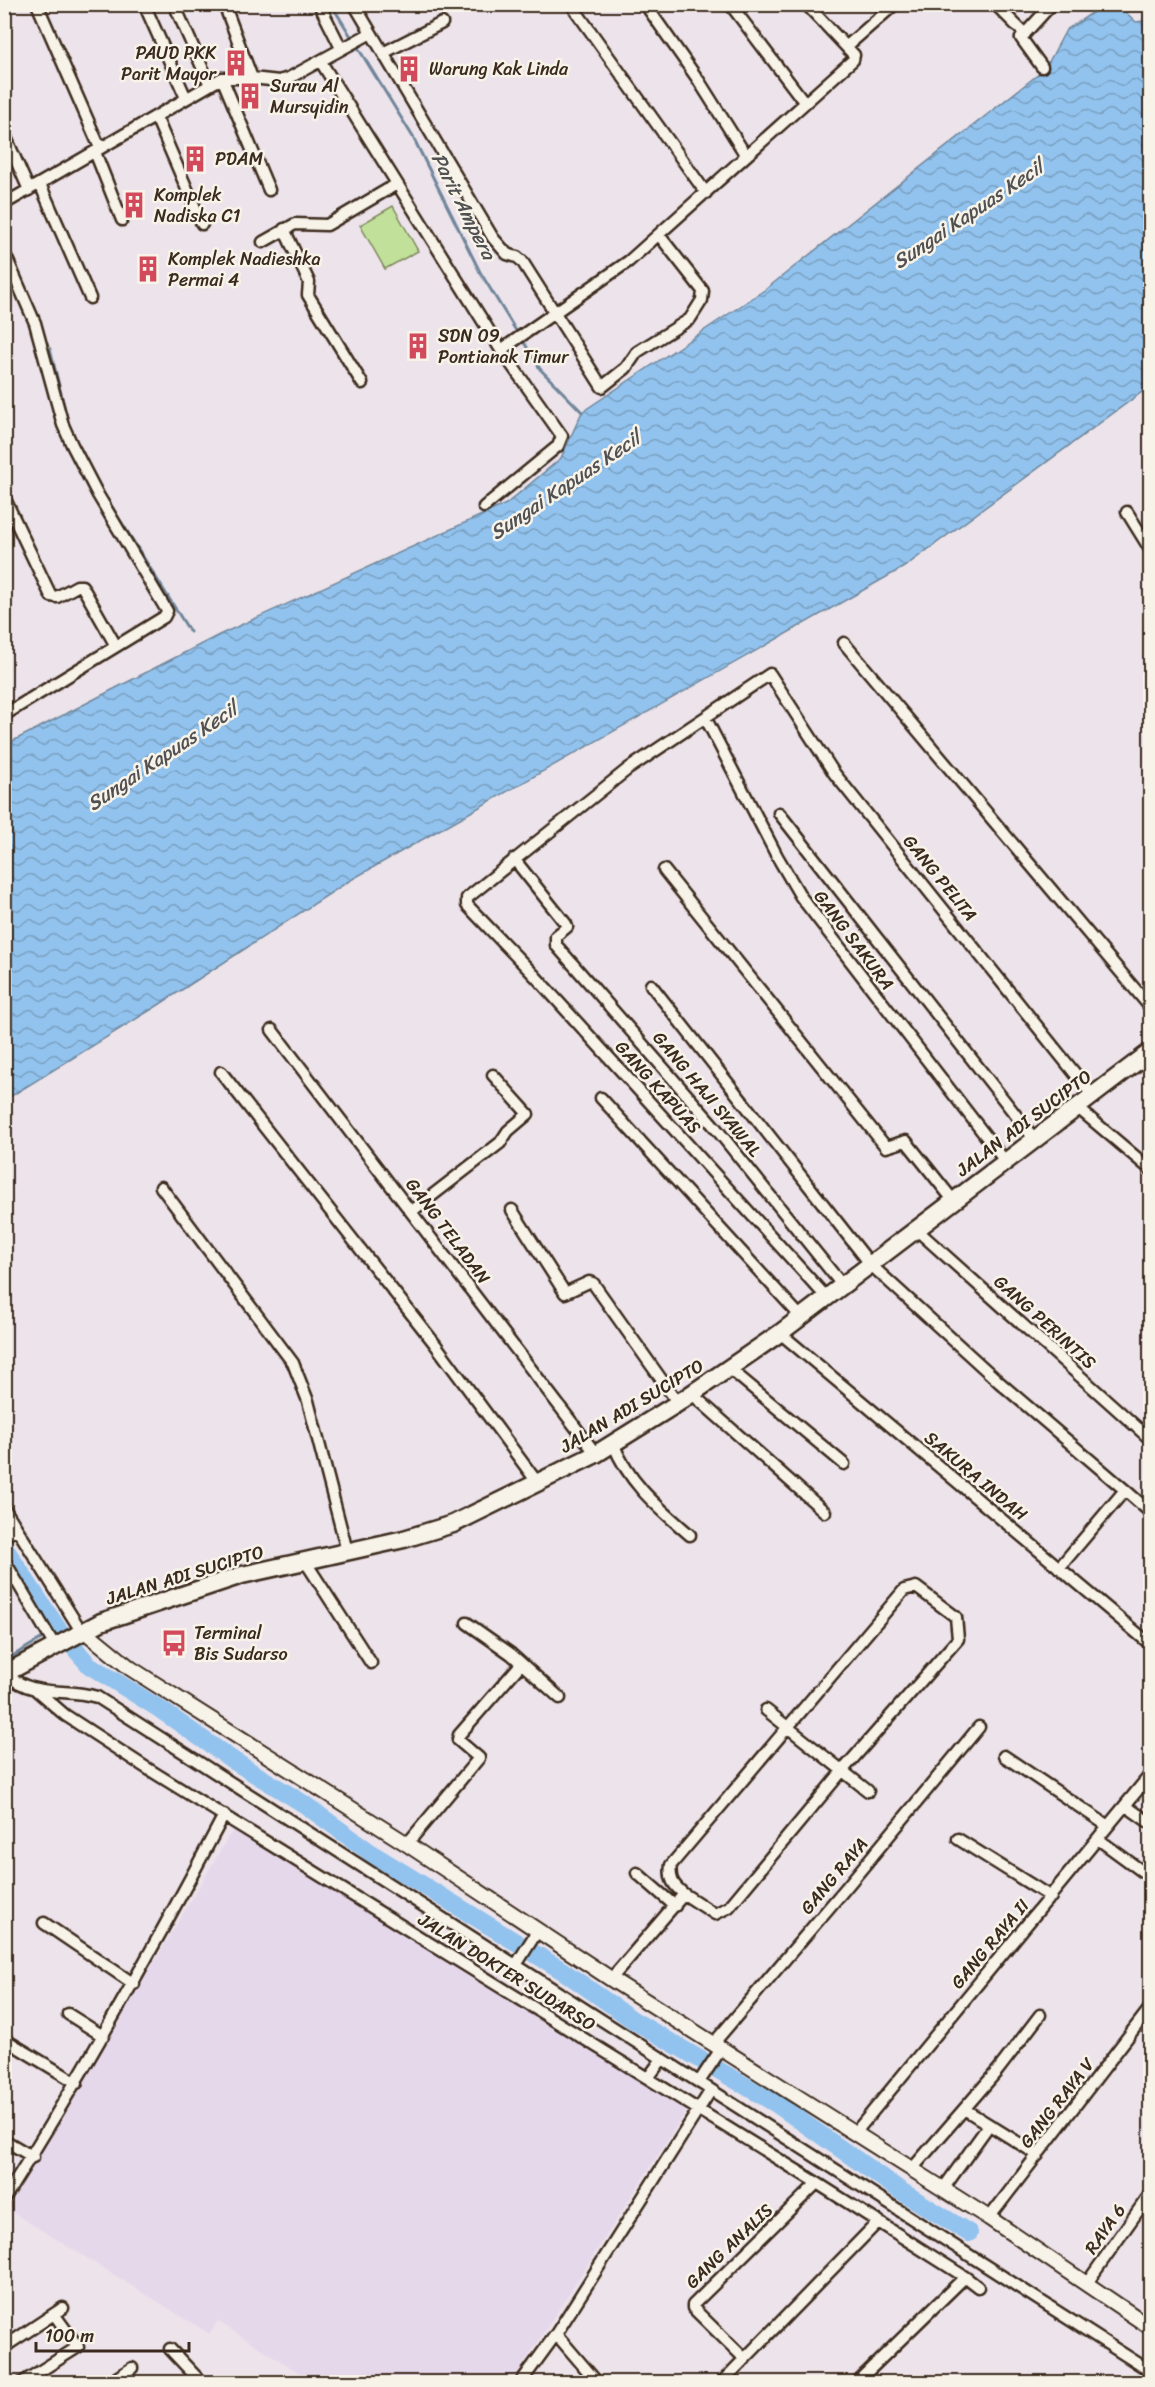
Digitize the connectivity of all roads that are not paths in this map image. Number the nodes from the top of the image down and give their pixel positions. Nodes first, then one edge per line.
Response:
1 (37, 4) edge
2 (144, 4) edge
3 (174, 4) edge
4 (224, 4) edge
5 (319, 4) edge
6 (354, 4) edge
7 (571, 4) edge
8 (645, 4) edge
9 (730, 4) edge
10 (806, 4) edge
11 (895, 4) edge
12 (995, 4) edge
13 (1051, 5) edge
14 (442, 23) dead end
15 (1025, 34) junction
16 (366, 36) junction
17 (847, 46) junction
18 (344, 47) junction
19 (383, 53) junction
20 (321, 62) junction
21 (1042, 68) dead end
22 (222, 78) junction
23 (252, 78) junction
24 (210, 85) junction
25 (186, 98) junction
26 (805, 103) junction
27 (156, 117) junction
28 (4, 133) edge
29 (97, 150) junction
30 (745, 154) junction
31 (397, 184) junction
32 (34, 187) junction
33 (269, 190) dead end
34 (706, 193) junction
35 (4, 204) edge
36 (122, 220) dead end
37 (202, 224) dead end
38 (284, 230) junction
39 (659, 235) junction
40 (263, 242) dead end
41 (4, 252) edge
42 (90, 298) dead end
43 (555, 313) junction
44 (501, 350) junction
45 (362, 383) dead end
46 (4, 496) edge
47 (484, 507) dead end
48 (1127, 512) dead end
49 (1150, 549) edge
50 (844, 643) dead end
51 (116, 646) junction
52 (4, 715) edge
53 (706, 719) junction
54 (779, 813) dead end
55 (514, 859) junction
56 (664, 870) dead end
57 (651, 985) dead end
58 (1150, 1007) edge
59 (272, 1030) dead end
60 (1150, 1052) edge
61 (221, 1072) dead end
62 (493, 1075) dead end
63 (1093, 1096) junction
64 (601, 1098) dead end
65 (1078, 1108) junction
66 (1036, 1141) junction
67 (1005, 1161) junction
68 (1150, 1169) edge
69 (161, 1187) dead end
70 (953, 1200) junction
71 (512, 1210) dead end
72 (412, 1211) junction
73 (917, 1230) junction
74 (871, 1264) junction
75 (843, 1286) junction
76 (827, 1298) junction
77 (801, 1317) junction
78 (780, 1333) junction
79 (730, 1369) junction
80 (685, 1399) junction
81 (1150, 1439) edge
82 (613, 1443) junction
83 (596, 1454) junction
84 (844, 1464) dead end
85 (537, 1482) junction
86 (1125, 1490) junction
87 (4, 1508) edge
88 (825, 1512) dead end
89 (1150, 1512) edge
90 (10, 1533) edge
91 (690, 1535) dead end
92 (347, 1551) junction
93 (4, 1560) edge
94 (305, 1561) junction
95 (1059, 1568) junction
96 (101, 1622) junction
97 (467, 1623) dead end
98 (71, 1640) junction
99 (1150, 1644) edge
100 (110, 1649) junction
101 (371, 1663) dead end
102 (521, 1664) junction
103 (5, 1674) edge
104 (36, 1690) junction
105 (560, 1698) dead end
106 (766, 1710) dead end
107 (787, 1726) junction
108 (979, 1727) dead end
109 (1004, 1756) dead end
110 (843, 1770) junction
111 (1150, 1775) edge
112 (868, 1791) dead end
113 (1126, 1806) junction
114 (224, 1815) junction
115 (1150, 1823) edge
116 (1108, 1826) junction
117 (958, 1839) dead end
118 (1098, 1839) junction
119 (408, 1844) junction
120 (637, 1873) dead end
121 (1150, 1877) edge
122 (684, 1894) junction
123 (1051, 1897) junction
124 (675, 1906) junction
125 (44, 1923) dead end
126 (538, 1930) junction
127 (516, 1965) junction
128 (610, 1978) junction
129 (134, 1984) junction
130 (1150, 2008) edge
131 (68, 2014) dead end
132 (1040, 2015) dead end
133 (103, 2037) junction
134 (4, 2039) edge
135 (716, 2051) junction
136 (662, 2059) junction
137 (648, 2078) junction
138 (702, 2078) junction
139 (77, 2083) junction
140 (711, 2090) junction
141 (698, 2109) junction
142 (964, 2109) junction
143 (757, 2120) junction
144 (989, 2125) junction
145 (778, 2133) junction
146 (855, 2133) junction
147 (745, 2138) junction
148 (4, 2140) edge
149 (766, 2151) junction
150 (1038, 2155) junction
151 (33, 2157) junction
152 (912, 2169) junction
153 (817, 2183) junction
154 (943, 2189) junction
155 (1150, 2194) edge
156 (4, 2199) edge
157 (989, 2218) junction
158 (879, 2221) junction
159 (965, 2277) junction
160 (1087, 2283) junction
161 (978, 2287) dead end
162 (1150, 2327) edge
163 (556, 2334) junction
164 (4, 2347) edge
165 (170, 2349) dead end
166 (746, 2359) junction
167 (132, 2368) dead end
168 (1150, 2371) edge
169 (23, 2382) edge
170 (110, 2382) edge
171 (201, 2382) edge
172 (521, 2382) edge
173 (597, 2382) edge
174 (722, 2382) edge
175 (857, 2382) edge

1 - 29 street
2 - 25 street
3 - 24 street
4 - 23 street
5 - 18 street
6 - 16 street
7 - 34 street
8 - 30 street
9 - 26 street
10 - 17 street
11 - 17 street
12 - 15 street
13 - 15 street
14 - 19 street
15 - 21 street
16 - 18 street
16 - 19 street
17 - 26 street
18 - 20 street
19 - 43 street
20 - 23 street
20 - 31 street
22 - 23 street
22 - 24 street
22 - 33 street
24 - 25 street
25 - 27 street
26 - 30 street
27 - 29 street
27 - 37 street
28 - 32 street
29 - 32 street
29 - 36 street
30 - 34 street
31 - 38 street
31 - 44 street
32 - 35 street
32 - 42 street
34 - 39 street
38 - 40 street
38 - 45 street
39 - 43 street
39 - 43 street
41 - 51 street
43 - 44 street
44 - 47 street
46 - 51 street
48 - 49 street
50 - 58 street
51 - 52 street
53 - 55 street
53 - 63 street, GANG PELITA
53 - 67 street, GANG SAKURA
54 - 66 street
55 - 75 street, GANG HAJI SYAWAL
55 - 76 street, GANG KAPUAS
56 - 70 street
57 - 74 street
59 - 72 street, GANG TELADAN
60 - 63 main road, JALAN ADI SUCIPTO
61 - 85 street
62 - 72 street
63 - 65 main road, JALAN ADI SUCIPTO
64 - 77 street
65 - 66 main road, JALAN ADI SUCIPTO
65 - 68 street
66 - 67 main road, JALAN ADI SUCIPTO
67 - 70 main road, JALAN ADI SUCIPTO
69 - 92 street
70 - 73 main road, JALAN ADI SUCIPTO
71 - 80 street
72 - 83 street, GANG TELADAN
73 - 74 main road, JALAN ADI SUCIPTO
73 - 81 street, GANG PERINTIS
74 - 75 main road, JALAN ADI SUCIPTO
74 - 86 street
75 - 76 main road, JALAN ADI SUCIPTO
76 - 77 main road, JALAN ADI SUCIPTO
77 - 78 main road, JALAN ADI SUCIPTO
78 - 79 main road, JALAN ADI SUCIPTO
78 - 95 street, SAKURA INDAH
79 - 80 main road, JALAN ADI SUCIPTO
79 - 84 street
80 - 82 main road, JALAN ADI SUCIPTO
80 - 88 street
82 - 83 main road, JALAN ADI SUCIPTO
82 - 91 street
83 - 85 main road, JALAN ADI SUCIPTO
85 - 92 main road, JALAN ADI SUCIPTO
86 - 89 street
86 - 95 street
87 - 90 street
90 - 98 street
92 - 94 main road, JALAN ADI SUCIPTO
93 - 98 street
94 - 96 main road, JALAN ADI SUCIPTO
94 - 101 street
95 - 99 street, SAKURA INDAH
96 - 98 main road, JALAN ADI SUCIPTO
96 - 100 street
97 - 102 street
98 - 100 street
98 - 103 main road, JALAN ADI SUCIPTO
100 - 119 street
102 - 105 street
102 - 119 street
103 - 104 street
104 - 114 street, JALAN DOKTER SUDARSO
104 - 127 street
106 - 107 street
107 - 110 street
107 - 110 street
107 - 122 street
108 - 135 street, GANG RAYA
109 - 116 street
110 - 112 street
110 - 122 street
111 - 113 street, GANG RAYA II
113 - 115 street
113 - 116 street, GANG RAYA II
114 - 129 street
114 - 137 street, JALAN DOKTER SUDARSO
116 - 118 street, GANG RAYA II
117 - 123 street
118 - 121 street
118 - 123 street, GANG RAYA II
119 - 126 street
120 - 124 street
122 - 124 street
123 - 146 street, GANG RAYA II
124 - 128 street
125 - 129 street
126 - 127 street
126 - 128 street
127 - 136 street
128 - 135 street
129 - 133 street
130 - 150 street, GANG RAYA V
131 - 133 street
132 - 142 street
133 - 139 street
134 - 139 street
135 - 138 street, GANG RAYA
135 - 146 street
136 - 137 street
136 - 138 street
137 - 141 street, JALAN DOKTER SUDARSO
138 - 140 street
139 - 151 street
140 - 141 street
140 - 143 street
141 - 147 street, JALAN DOKTER SUDARSO
141 - 163 street
142 - 144 street
142 - 152 street
143 - 145 street
143 - 147 street
144 - 150 street
144 - 154 street
145 - 149 street
145 - 168 street
146 - 152 street
147 - 149 street, JALAN DOKTER SUDARSO
148 - 151 street
149 - 153 street, JALAN DOKTER SUDARSO
150 - 157 street, GANG RAYA V
151 - 156 street
152 - 154 street
153 - 158 street, JALAN DOKTER SUDARSO
153 - 166 street, GANG ANALIS
154 - 157 street
155 - 160 street, RAYA 6
157 - 160 street
158 - 159 street, JALAN DOKTER SUDARSO
158 - 166 street
159 - 161 street, JALAN DOKTER SUDARSO
159 - 175 street
160 - 162 street
163 - 172 street
163 - 173 street
164 - 169 street
165 - 171 street
166 - 174 street
167 - 170 street

